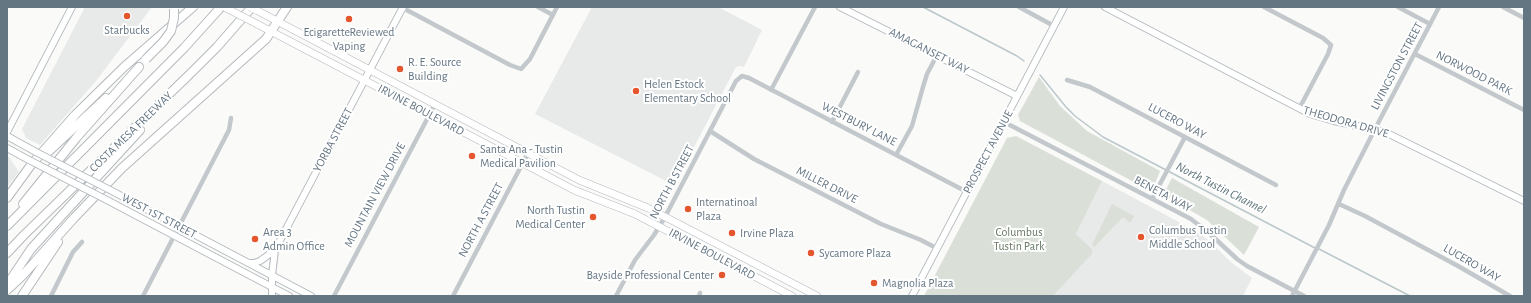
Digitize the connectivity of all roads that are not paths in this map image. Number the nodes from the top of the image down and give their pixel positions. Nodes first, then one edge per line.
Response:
1 (72, 7) edge
2 (193, 7) edge
3 (223, 7) edge
4 (251, 7) edge
5 (288, 7) edge
6 (538, 7) edge
7 (557, 7) edge
8 (814, 7) edge
9 (840, 7) edge
10 (1019, 7) edge
11 (1064, 7) edge
12 (1105, 7) edge
13 (1264, 7) edge
14 (1398, 7) edge
15 (1439, 7) edge
16 (1503, 7) edge
17 (174, 8) edge
18 (403, 8) edge
19 (552, 15) junction
20 (1524, 18) edge
21 (278, 22) junction
22 (1430, 24) junction
23 (1054, 26) junction
24 (271, 32) junction
25 (1415, 54) junction
26 (937, 55) junction
27 (139, 67) junction
28 (194, 70) junction
29 (370, 70) junction
30 (858, 72) dead end
31 (742, 76) joint
32 (365, 80) junction
33 (1067, 80) dead end
34 (771, 90) junction
35 (1017, 96) junction
36 (435, 104) junction
37 (1299, 109) junction
38 (1524, 110) edge
39 (429, 114) junction
40 (231, 118) dead end
41 (832, 122) junction
42 (1004, 122) junction
43 (1375, 129) junction
44 (710, 131) junction
45 (7, 132) edge
46 (7, 136) edge
47 (1185, 137) junction
48 (7, 148) edge
49 (528, 153) junction
50 (896, 155) junction
51 (30, 163) junction
52 (522, 163) junction
53 (1276, 185) dead end
54 (967, 192) junction
55 (7, 198) edge
56 (1152, 199) junction
57 (1524, 201) edge
58 (1339, 204) junction
59 (665, 217) junction
60 (74, 218) junction
61 (7, 225) edge
62 (659, 226) junction
63 (179, 227) junction
64 (174, 236) junction
65 (82, 242) dead end
66 (938, 249) junction
67 (275, 250) junction
68 (7, 253) edge
69 (249, 263) junction
70 (753, 263) junction
71 (747, 272) junction
72 (272, 275) junction
73 (7, 285) edge
74 (272, 287) junction
75 (7, 290) edge
76 (1293, 294) edge
77 (22, 296) edge
78 (50, 296) edge
79 (143, 296) edge
80 (272, 296) edge
81 (289, 296) edge
82 (311, 296) edge
83 (334, 296) edge
84 (453, 296) edge
85 (616, 296) edge
86 (792, 296) edge
87 (817, 296) edge
88 (912, 296) edge
89 (1304, 296) edge
90 (1510, 296) edge

1 - 45 main road
2 - 51 highway
3 - 24 main road, IRVINE BOULEVARD, bridge
3 - 61 highway, COSTA MESA FREEWAY
4 - 21 main road, IRVINE BOULEVARD, bridge
4 - 28 highway, COSTA MESA FREEWAY
5 - 21 highway
6 - 19 street
7 - 19 street
8 - 34 street
9 - 26 main road, AMAGANSET WAY
10 - 23 street
11 - 23 main road, PROSPECT AVENUE
12 - 37 main road, THEODORA DRIVE
13 - 37 street
14 - 22 street
15 - 22 street, LIVINGSTON STREET
16 - 20 street
17 - 27 highway, bridge
18 - 19 street
18 - 29 main road, YORBA STREET
21 - 24 highway
21 - 29 main road, IRVINE BOULEVARD
22 - 25 street, LIVINGSTON STREET
23 - 35 main road, PROSPECT AVENUE
24 - 32 main road, IRVINE BOULEVARD
24 - 60 highway
25 - 38 street, NORWOOD PARK
25 - 43 street, LIVINGSTON STREET
26 - 35 main road, AMAGANSET WAY
26 - 50 street
27 - 51 highway
27 - 61 highway
28 - 68 highway, COSTA MESA FREEWAY
28 - 73 highway
29 - 32 main road, YORBA STREET
29 - 36 main road, IRVINE BOULEVARD
30 - 41 street
31 - 34 street, WESTBURY LANE
31 - 44 street, NORTH B STREET
32 - 39 main road, IRVINE BOULEVARD
32 - 67 main road, YORBA STREET
33 - 47 street, LUCERO WAY
34 - 41 street, WESTBURY LANE
35 - 42 main road, PROSPECT AVENUE
36 - 39 street, MOUNTAIN VIEW DRIVE
36 - 49 main road, IRVINE BOULEVARD
37 - 43 main road, THEODORA DRIVE
39 - 52 main road, IRVINE BOULEVARD
39 - 83 street, MOUNTAIN VIEW DRIVE
40 - 63 street
41 - 50 street, WESTBURY LANE
42 - 54 main road, PROSPECT AVENUE
42 - 56 street, BENETA WAY
43 - 57 main road, THEODORA DRIVE
43 - 58 street, LIVINGSTON STREET
44 - 59 street, NORTH B STREET
44 - 66 street, MILLER DRIVE
46 - 63 main road, WEST 1ST STREET, bridge
47 - 53 street, LUCERO WAY
47 - 56 street
48 - 51 main road, WEST 1ST STREET
49 - 52 street, NORTH A STREET
49 - 59 main road, IRVINE BOULEVARD
50 - 54 street, WESTBURY LANE
51 - 55 highway
51 - 64 main road, WEST 1ST STREET, bridge
52 - 62 main road, IRVINE BOULEVARD
52 - 84 street, NORTH A STREET
54 - 66 main road, PROSPECT AVENUE
56 - 76 street, BENETA WAY
58 - 76 street, LIVINGSTON STREET
58 - 90 street, LUCERO WAY
59 - 62 street, NORTH B STREET
59 - 70 main road, IRVINE BOULEVARD
60 - 75 highway
60 - 77 highway
62 - 71 main road, IRVINE BOULEVARD
62 - 85 street, NORTH B STREET
63 - 64 street
63 - 69 main road, WEST 1ST STREET
64 - 74 main road, WEST 1ST STREET
64 - 79 street
65 - 78 street
66 - 88 main road, PROSPECT AVENUE
67 - 69 main road
67 - 72 main road, YORBA STREET
69 - 72 main road, WEST 1ST STREET
70 - 71 main road
70 - 87 main road, IRVINE BOULEVARD
71 - 86 main road, IRVINE BOULEVARD
72 - 74 main road, YORBA STREET
72 - 82 main road, WEST 1ST STREET
74 - 80 main road, YORBA STREET
74 - 81 main road, WEST 1ST STREET
76 - 89 street, BENETA WAY

